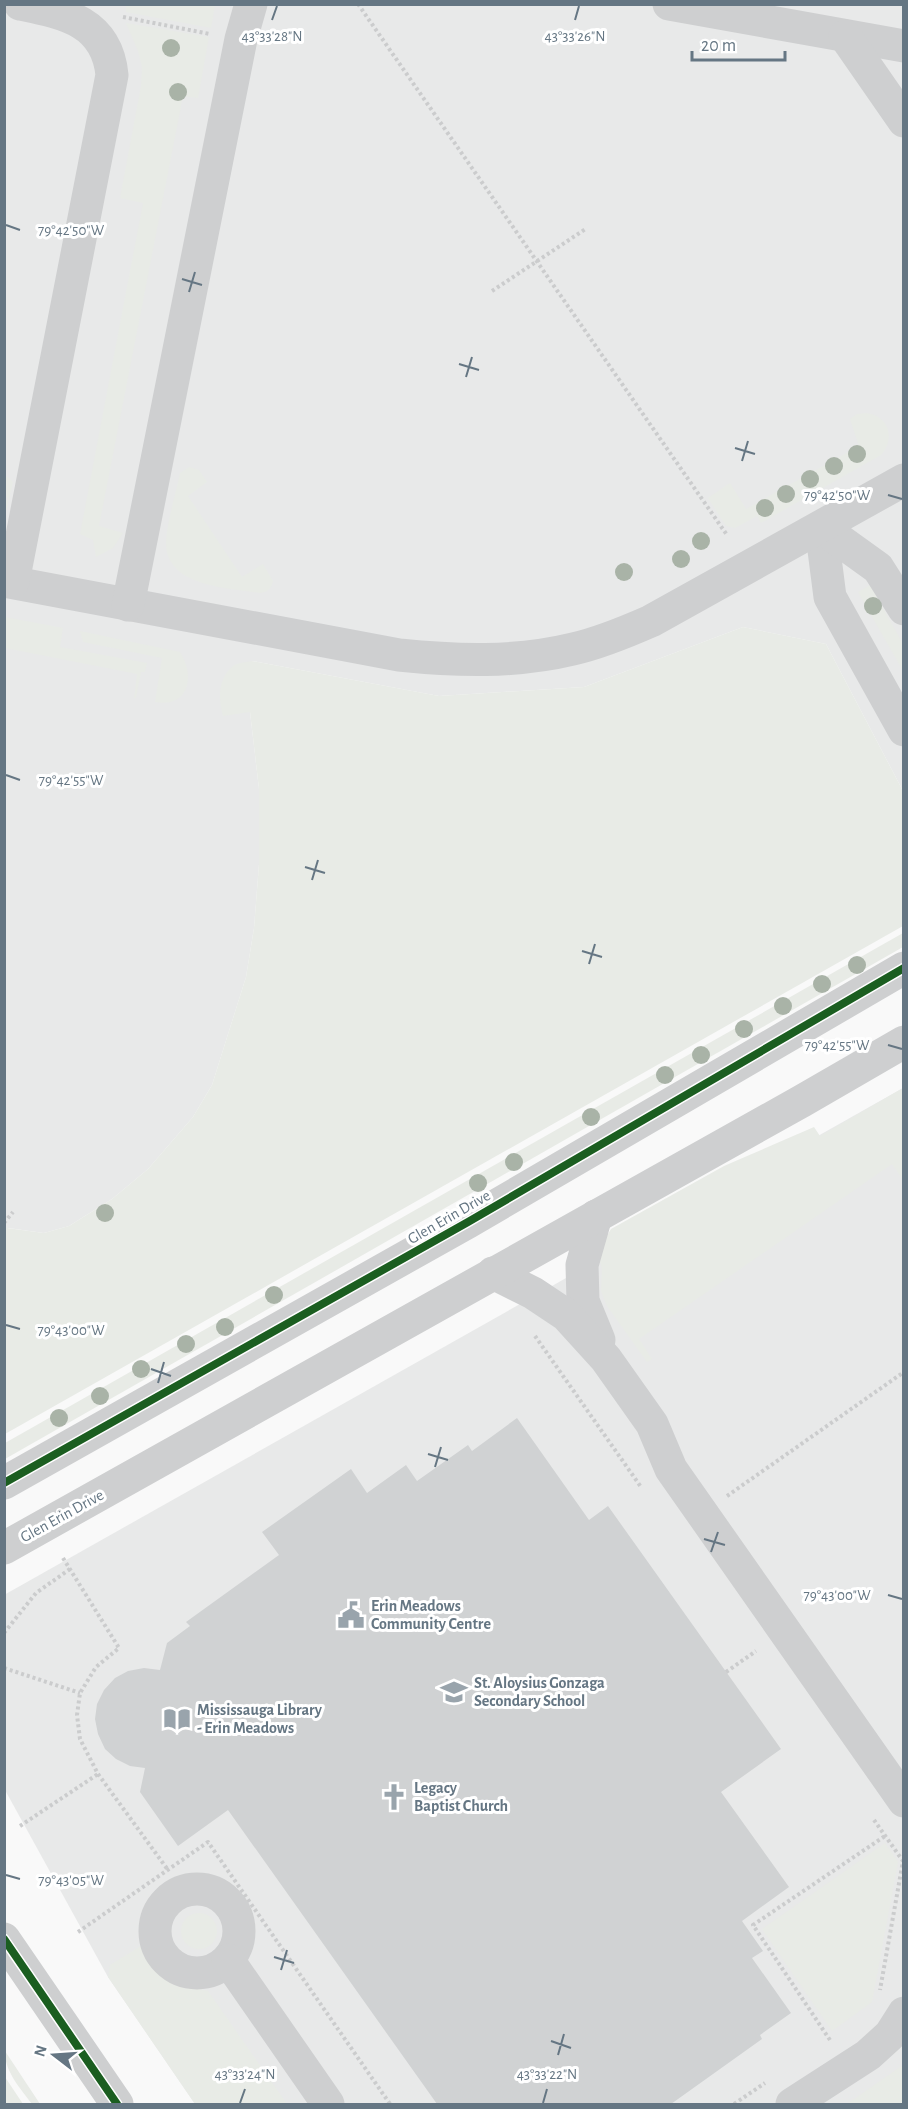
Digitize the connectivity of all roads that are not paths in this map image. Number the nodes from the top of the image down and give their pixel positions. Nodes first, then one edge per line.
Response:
1 (20, 4) edge
2 (251, 4) edge
3 (669, 4) edge
4 (845, 36) junction
5 (903, 46) edge
6 (903, 121) edge
7 (903, 480) edge
8 (821, 527) junction
9 (9, 581) edge
10 (128, 605) junction
11 (903, 609) edge
12 (903, 730) edge
13 (903, 968) edge
14 (903, 1042) edge
15 (596, 1216) junction
16 (493, 1273) junction
17 (606, 1359) junction
18 (4, 1483) edge
19 (4, 1548) edge
20 (903, 1801) edge
21 (4, 1939) edge
22 (228, 1960) dead end
23 (891, 2005) edge
24 (117, 2104) edge
25 (328, 2104) edge
26 (792, 2104) edge

1 - 9 street
2 - 10 street
3 - 4 street
4 - 5 street
4 - 6 street
7 - 8 street
8 - 10 street
8 - 11 street
8 - 12 street
9 - 10 street
13 - 18 street, Glen Erin Drive
14 - 15 street, Glen Erin Drive
15 - 16 street, Glen Erin Drive
15 - 17 street
16 - 17 street
16 - 19 street, Glen Erin Drive
17 - 20 street
21 - 24 street
22 - 25 street
23 - 26 street

